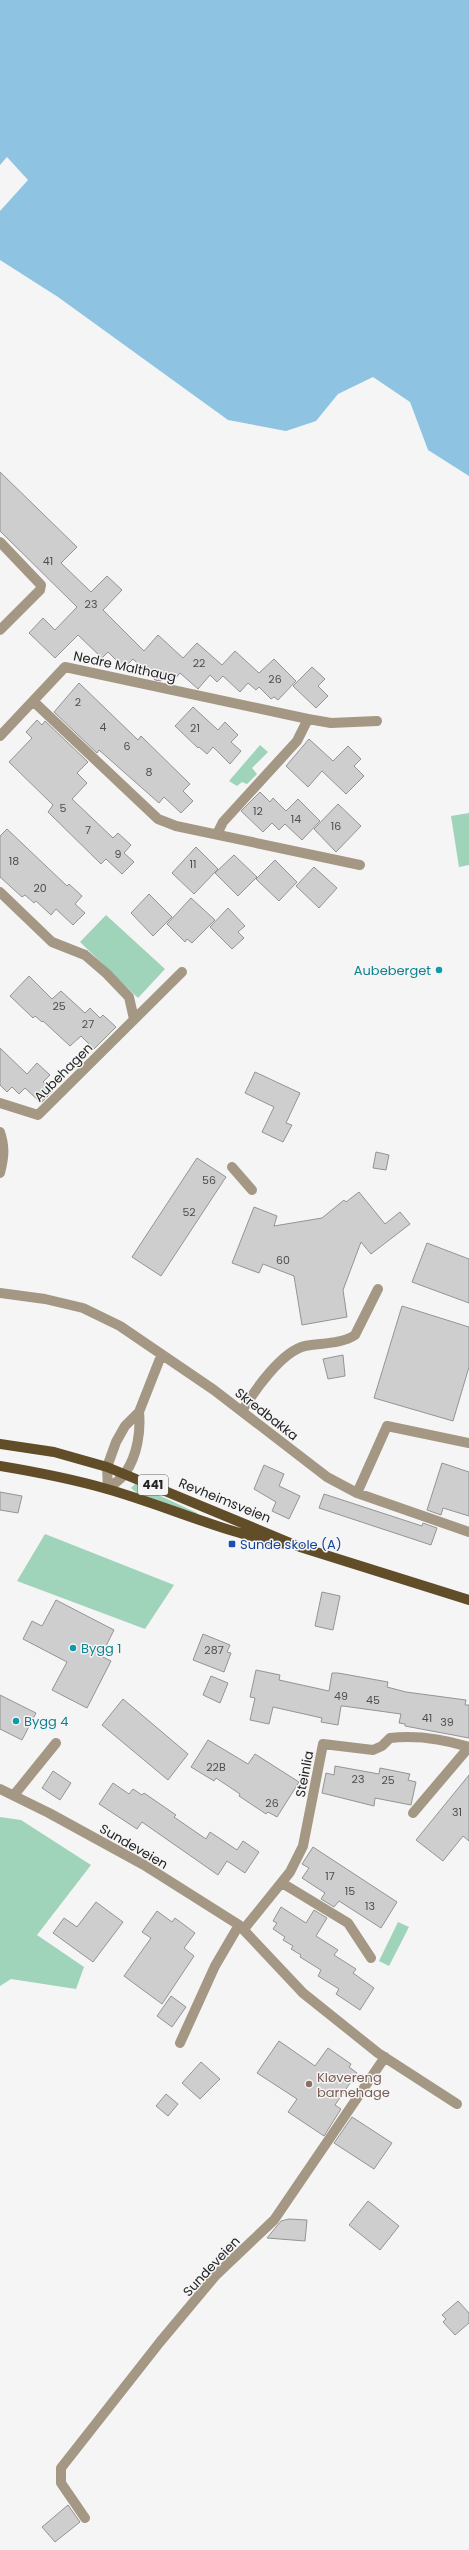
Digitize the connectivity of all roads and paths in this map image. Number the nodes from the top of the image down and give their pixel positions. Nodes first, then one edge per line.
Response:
1 (0, 542) edge
2 (0, 630) edge
3 (33, 701) junction
4 (308, 719) junction
5 (377, 721) dead end
6 (0, 736) edge
7 (217, 834) junction
8 (360, 865) dead end
9 (0, 892) edge
10 (182, 972) dead end
11 (134, 1019) junction
12 (0, 1103) edge
13 (0, 1132) edge
14 (232, 1167) dead end
15 (0, 1172) edge
16 (252, 1190) dead end
17 (378, 1288) dead end
18 (1, 1290) edge
19 (161, 1356) junction
20 (242, 1411) junction
21 (139, 1412) junction
22 (469, 1443) edge
23 (0, 1444) edge
24 (0, 1466) edge
25 (107, 1467) junction
26 (126, 1473) junction
27 (108, 1489) junction
28 (357, 1493) junction
29 (469, 1532) edge
30 (300, 1547) junction
31 (469, 1600) edge
32 (56, 1743) dead end
33 (469, 1747) edge
34 (0, 1789) edge
35 (14, 1795) junction
36 (413, 1813) dead end
37 (282, 1883) junction
38 (241, 1927) junction
39 (371, 1958) dead end
40 (180, 2043) dead end
41 (385, 2057) junction
42 (457, 2104) dead end
43 (85, 2518) dead end

1 - 2 street
3 - 4 street, Nedre Malthaug
3 - 6 street
3 - 7 street
4 - 5 street
4 - 7 street
7 - 8 street
9 - 11 street
10 - 11 street, Aubehagen
11 - 12 street, Aubehagen
13 - 15 street
14 - 16 street
17 - 20 street
18 - 19 street, Skredbakka
19 - 20 street, Skredbakka
19 - 21 street
20 - 28 street, Skredbakka
21 - 25 street
21 - 26 street
22 - 28 street
23 - 25 main road, Revheimsveien / 441
24 - 27 main road, Revheimsveien / 441
25 - 26 main road, Revheimsveien / 441
25 - 27 street
26 - 27 street
26 - 30 main road, Revheimsveien / 441
27 - 30 main road, Revheimsveien / 441
28 - 29 street, Skredbakka
30 - 31 main road, Revheimsveien / 441
32 - 35 street
33 - 36 street, Steinlia
33 - 37 street, Steinlia
34 - 35 street, Sundeveien
35 - 38 street, Sundeveien
37 - 38 street, Steinlia
37 - 39 street
38 - 40 street
38 - 41 street, Sundeveien
41 - 42 street, Sundeveien
41 - 43 street, Sundeveien

